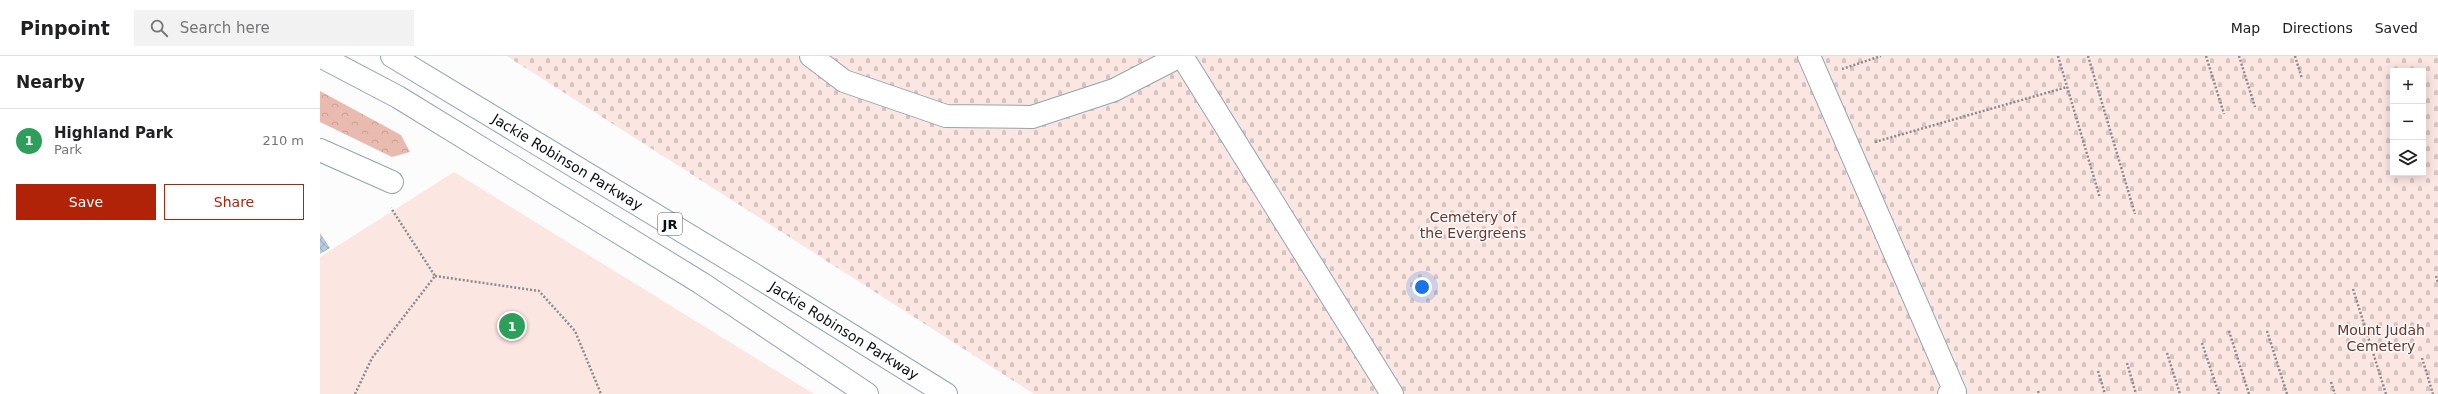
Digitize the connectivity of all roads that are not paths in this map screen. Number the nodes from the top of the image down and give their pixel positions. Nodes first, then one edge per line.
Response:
1 (320, 56) edge
2 (392, 56) edge
3 (811, 56) edge
4 (1181, 56) edge
5 (1809, 56) edge
6 (320, 150) edge
7 (392, 182) road end
8 (867, 394) edge
9 (946, 394) edge
10 (1392, 394) edge
11 (1949, 394) edge

1 - 8 main road, JR
2 - 9 main road, Jackie Robinson Parkway / JR
3 - 4 main road
4 - 10 main road
5 - 11 main road
6 - 7 main road

